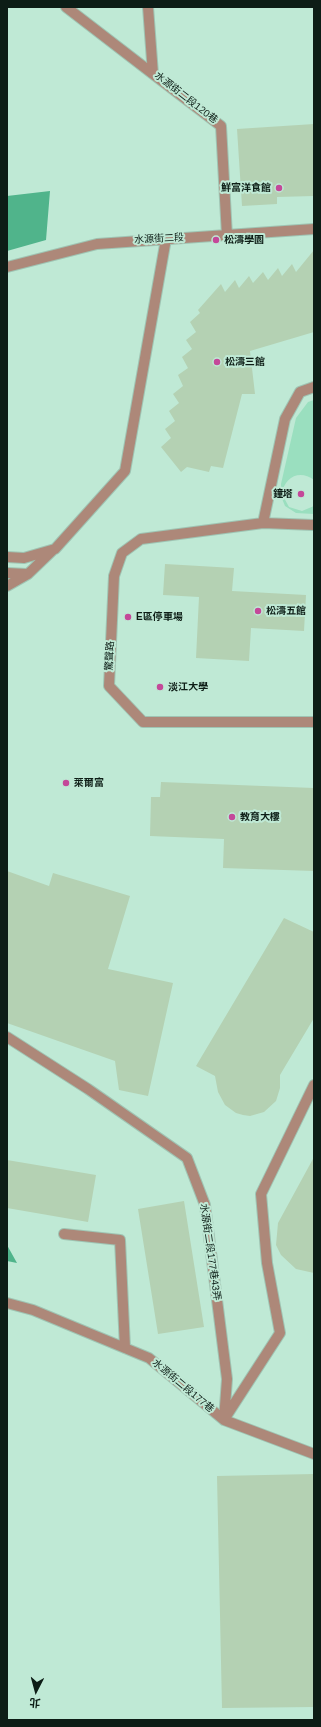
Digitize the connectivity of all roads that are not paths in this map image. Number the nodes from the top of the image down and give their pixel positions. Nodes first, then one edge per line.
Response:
1 (66, 7) edge
2 (148, 7) edge
3 (153, 74) junction
4 (314, 230) edge
5 (227, 236) junction
6 (166, 238) junction
7 (7, 267) edge
8 (314, 387) edge
9 (263, 523) junction
10 (314, 525) edge
11 (55, 549) junction
12 (7, 557) edge
13 (7, 573) edge
14 (28, 574) junction
15 (7, 586) edge
16 (314, 722) edge
17 (7, 1037) edge
18 (314, 1085) edge
19 (64, 1234) dead end
20 (7, 1303) edge
21 (125, 1348) junction
22 (224, 1420) junction
23 (314, 1454) edge

1 - 3 street
2 - 3 street, 水源街二段120巷
3 - 5 street, 水源街二段120巷
4 - 5 street, 水源街二段
5 - 6 street, 水源街二段
6 - 7 street, 水源街二段
6 - 11 street
8 - 9 street
9 - 10 street, 驚聲路
9 - 16 street, 驚聲路
11 - 12 street
11 - 14 street
13 - 14 street
14 - 15 street
17 - 22 street, 水源街二段177巷43弄
18 - 22 street
19 - 21 street
20 - 21 street, 水源街二段177巷
21 - 22 street, 水源街二段177巷
22 - 23 street, 水源街二段177巷

